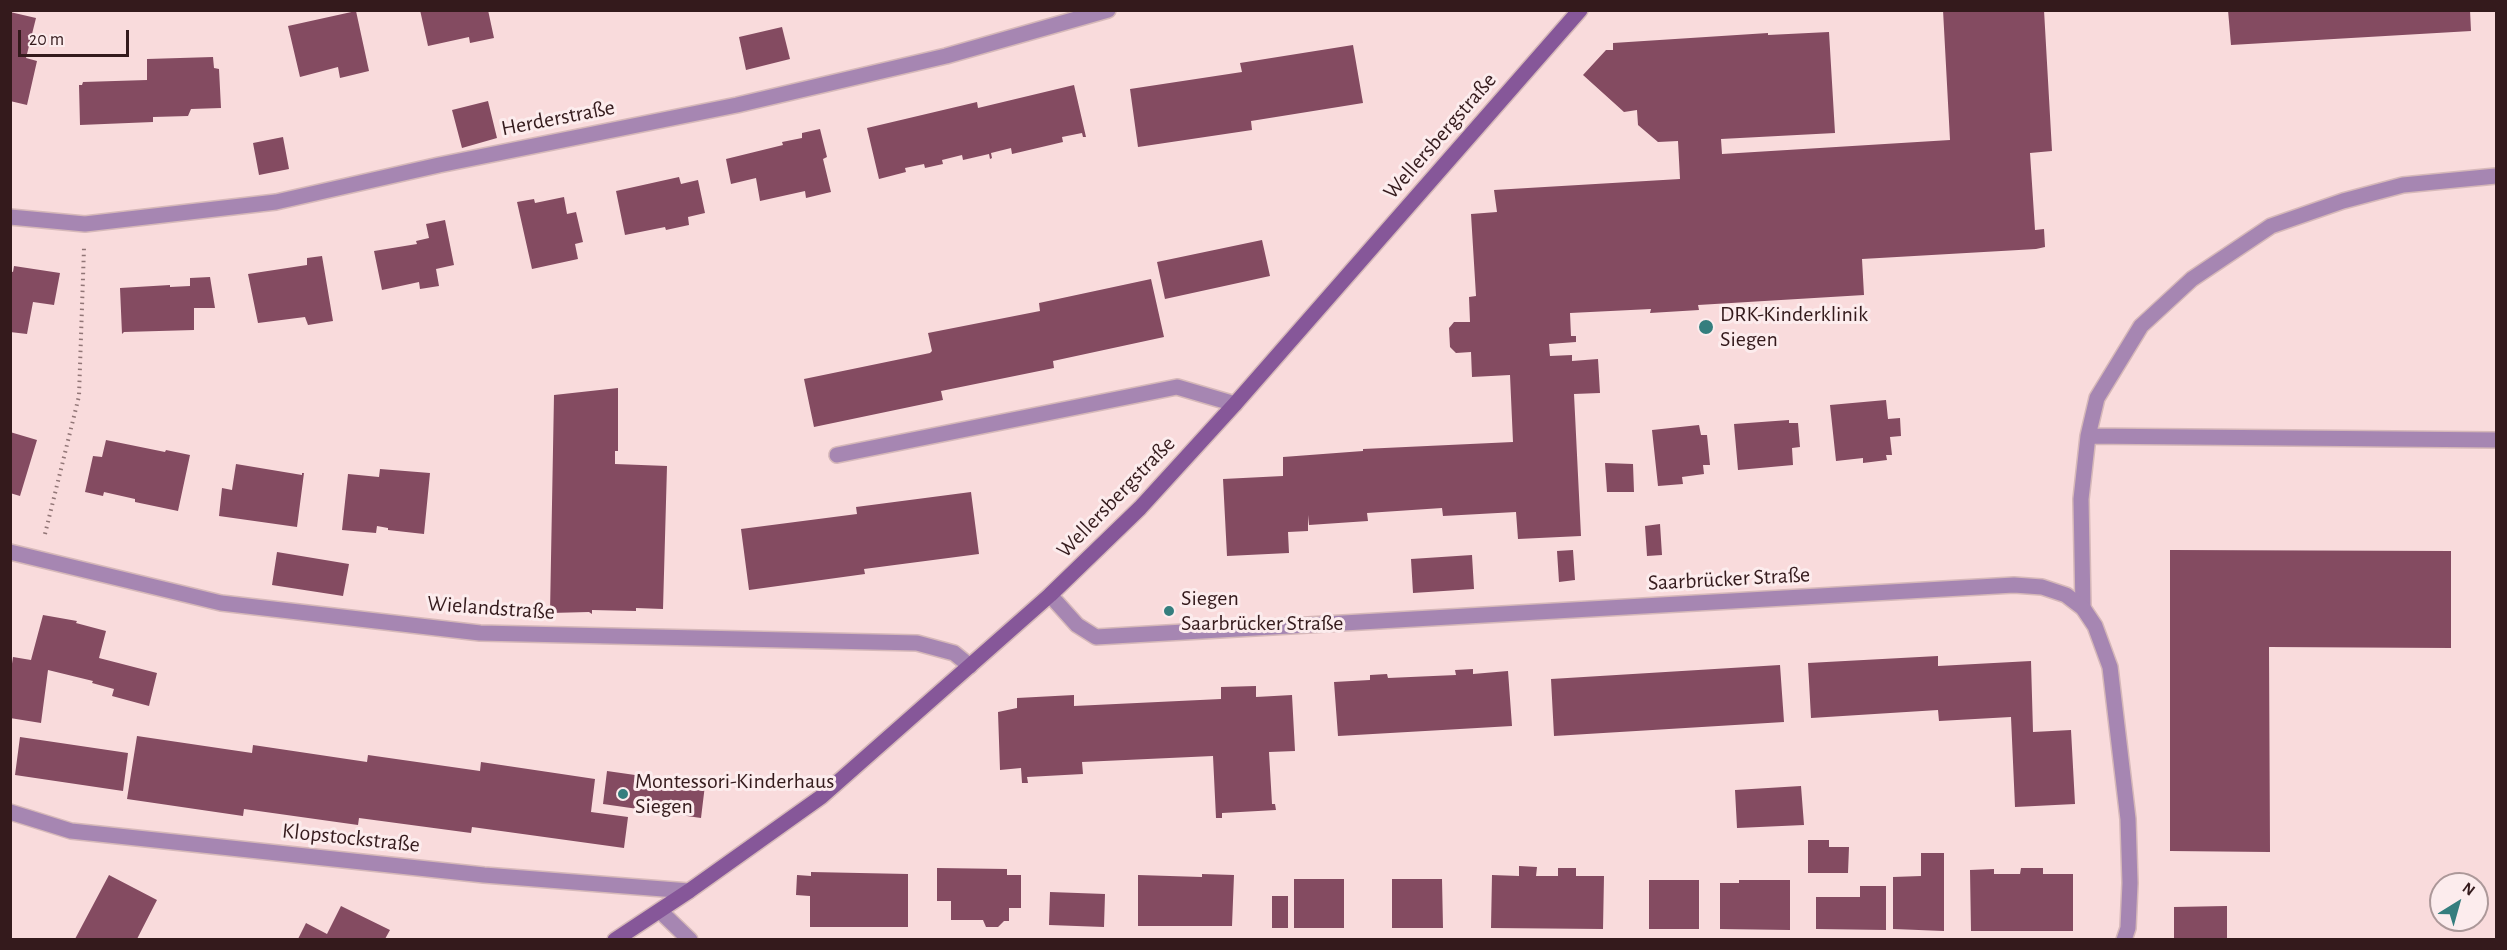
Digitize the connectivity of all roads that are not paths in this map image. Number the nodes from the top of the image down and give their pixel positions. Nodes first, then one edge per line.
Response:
1 (1108, 10) edge
2 (1580, 10) edge
3 (2496, 176) edge
4 (10, 217) edge
5 (1235, 404) junction
6 (2088, 436) junction
7 (2496, 440) edge
8 (837, 455) dead end
9 (10, 552) edge
10 (1050, 595) junction
11 (2083, 608) junction
12 (970, 666) junction
13 (10, 812) edge
14 (689, 891) junction
15 (660, 911) junction
16 (615, 939) edge
17 (690, 939) edge
18 (2124, 939) edge

1 - 4 street, Herderstraße
2 - 5 street, Wellersbergstraße
3 - 6 street
5 - 8 street
5 - 10 street, Wellersbergstraße
6 - 7 street
6 - 11 street
9 - 12 street, Wielandstraße
10 - 11 street, Saarbrücker Straße
10 - 12 street, Wellersbergstraße
11 - 18 street, Saarbrücker Straße
12 - 14 street, Wellersbergstraße
13 - 14 street, Klopstockstraße
14 - 15 street, Wellersbergstraße
15 - 16 street, Wellersbergstraße
15 - 17 street

